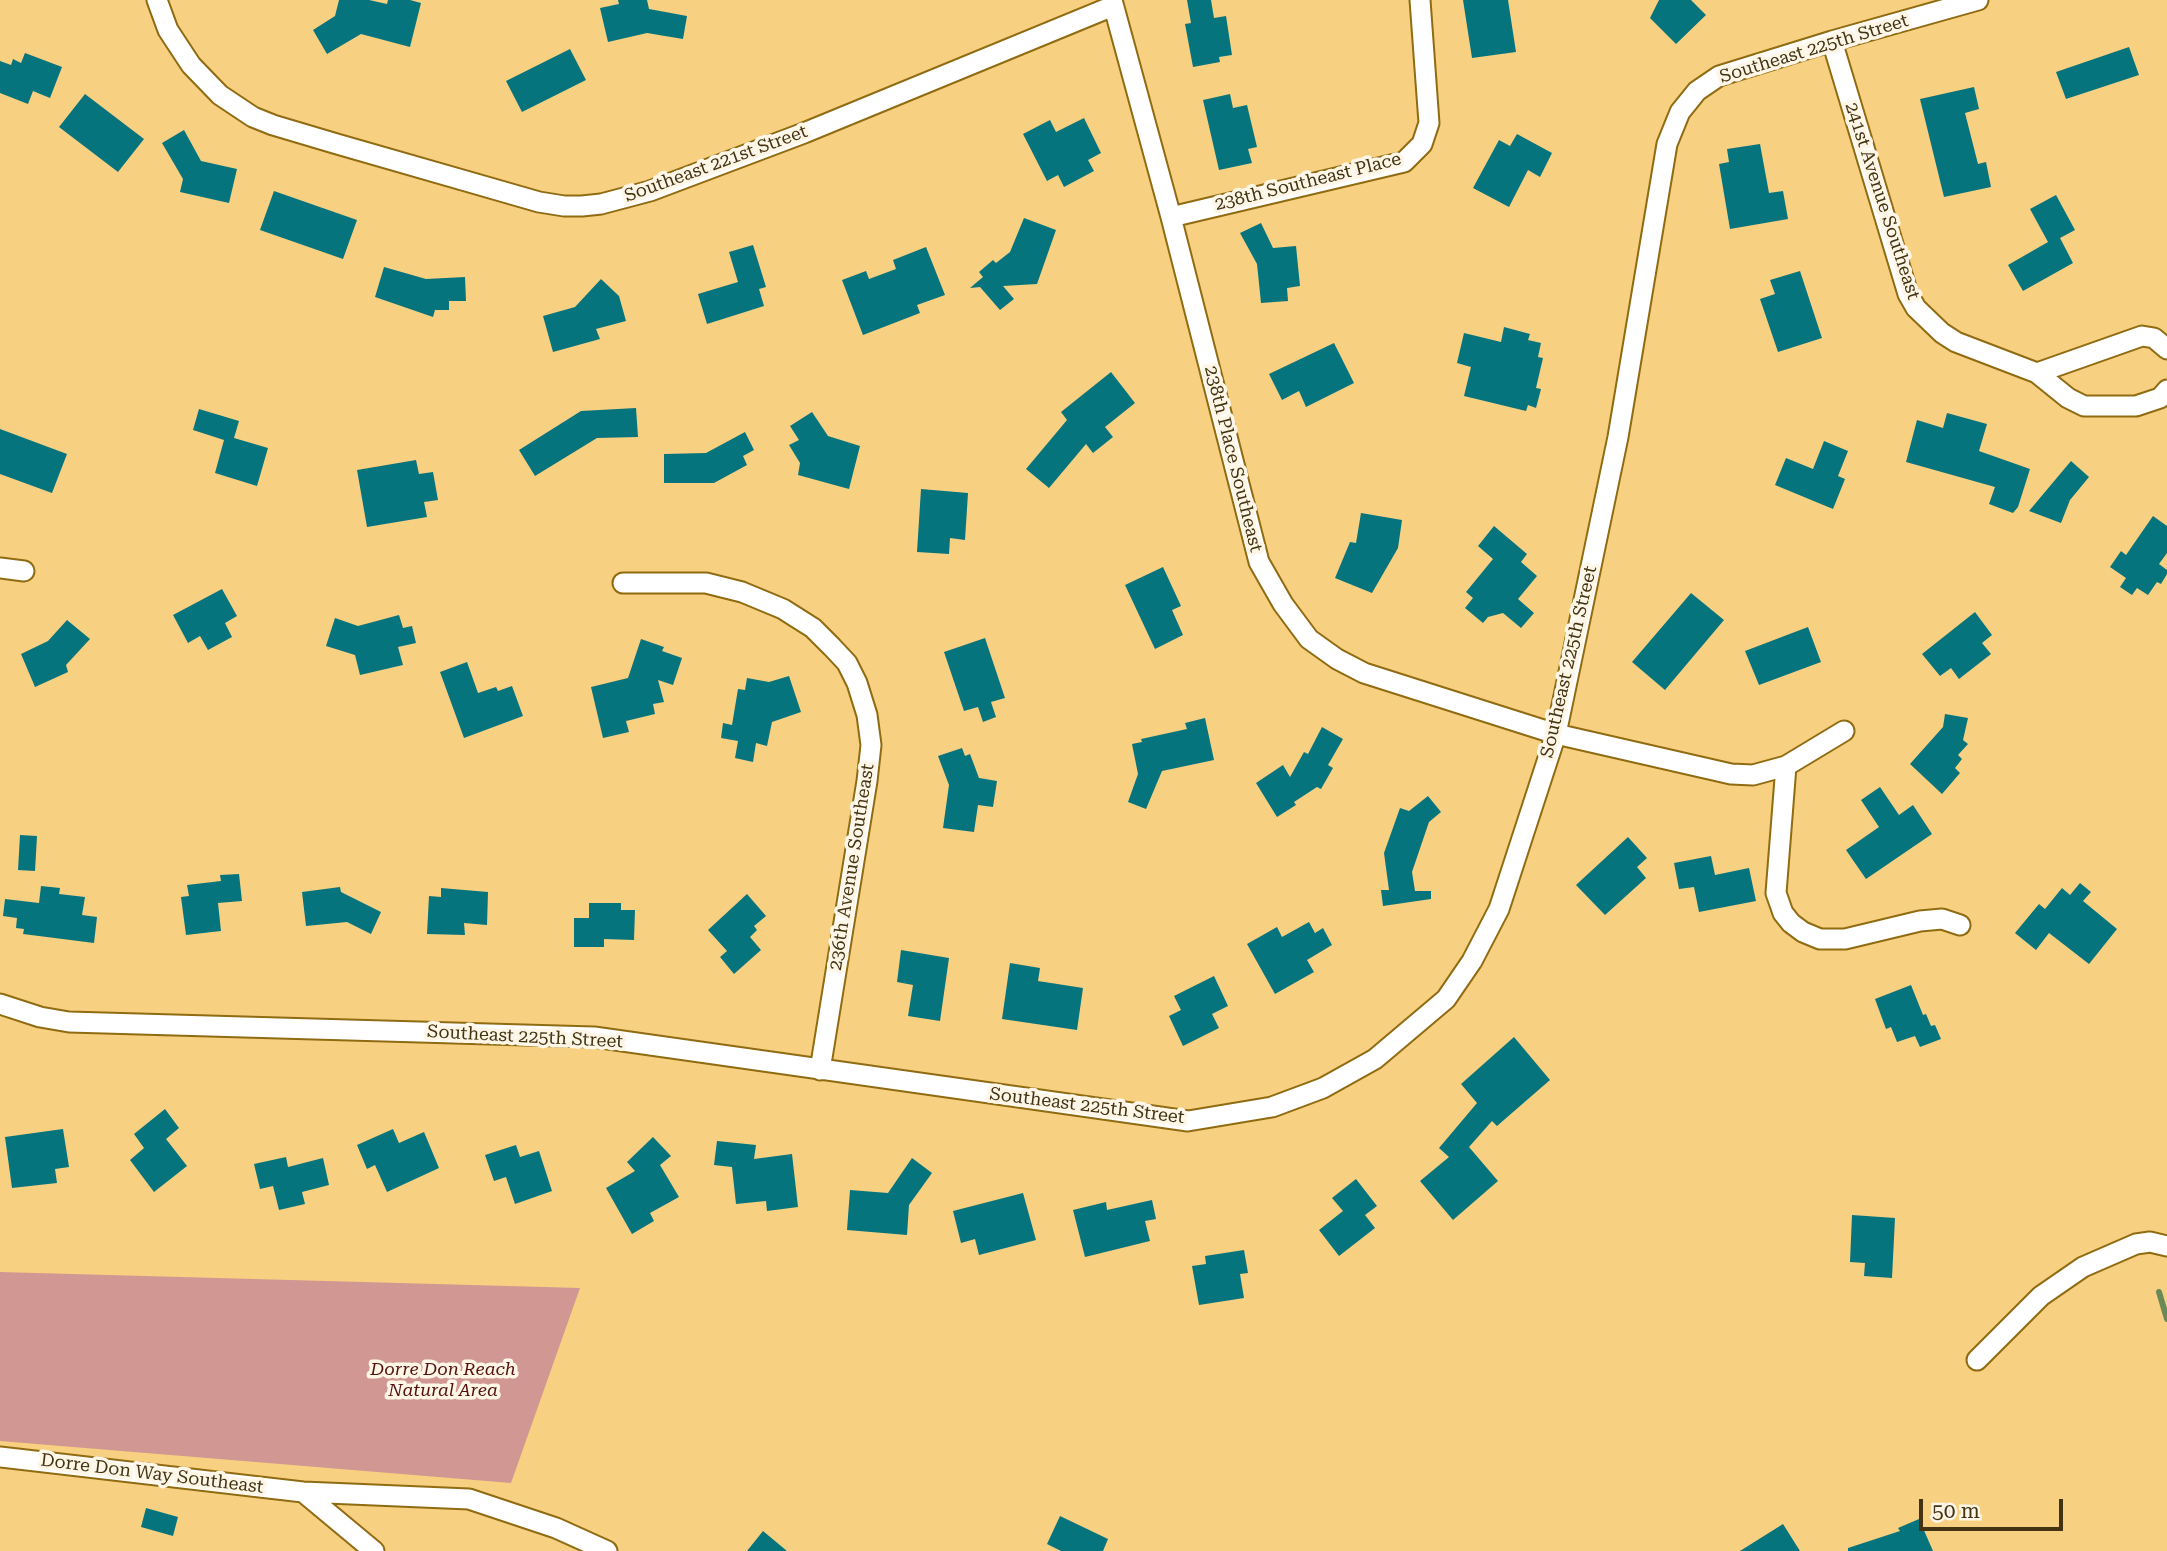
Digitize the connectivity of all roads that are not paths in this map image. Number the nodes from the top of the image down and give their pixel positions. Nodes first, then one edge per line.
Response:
1 (157, 0) edge
2 (1420, 0) edge
3 (1978, 0) edge
4 (1112, 3) edge
5 (1832, 41) junction
6 (1171, 217) junction
7 (2167, 349) edge
8 (2037, 373) junction
9 (2167, 390) edge
10 (0, 568) edge
11 (24, 571) dead end
12 (623, 583) dead end
13 (1844, 731) dead end
14 (1556, 734) junction
15 (1786, 766) junction
16 (1960, 925) dead end
17 (0, 1004) edge
18 (820, 1070) junction
19 (2167, 1246) edge
20 (1977, 1360) dead end
21 (0, 1457) edge
22 (303, 1492) junction
23 (374, 1551) edge
24 (607, 1551) edge

1 - 4 street, Southeast 221st Street
2 - 6 street, 238th Southeast Place
3 - 5 street, Southeast 225th Street
4 - 6 street, 238th Place Southeast
5 - 8 street, 241st Avenue Southeast
5 - 14 street, Southeast 225th Street
6 - 14 street, 238th Place Southeast
7 - 8 street
8 - 9 street, 241st Avenue Southeast
10 - 11 street
12 - 18 street, 236th Avenue Southeast
13 - 15 street, 238th Place Southeast
14 - 15 street, 238th Place Southeast
14 - 18 street, Southeast 225th Street
15 - 16 street
17 - 18 street, Southeast 225th Street
19 - 20 street
21 - 22 street, Dorre Don Way Southeast
22 - 23 street
22 - 24 street, Dorre Don Way Southeast

